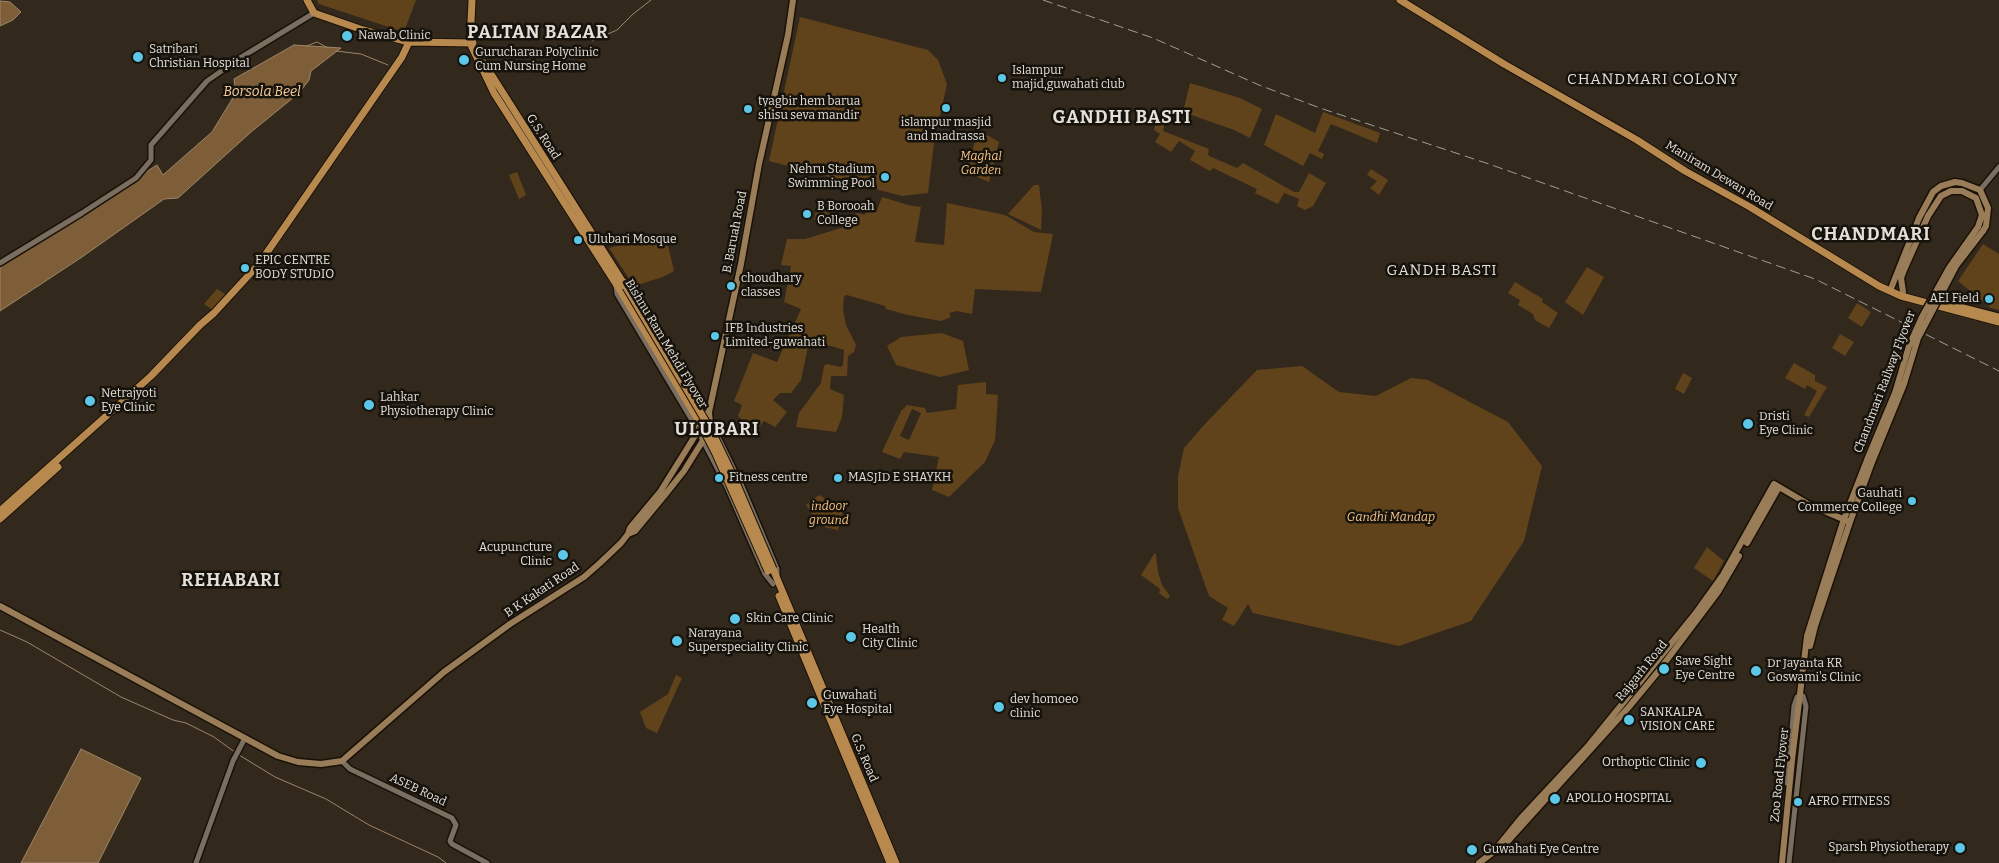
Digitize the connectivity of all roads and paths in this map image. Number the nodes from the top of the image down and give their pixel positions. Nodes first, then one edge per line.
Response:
1 (306, 0) edge
2 (472, 0) edge
3 (794, 0) edge
4 (1400, 0) edge
5 (1406, 0) edge
6 (314, 13) junction
7 (1440, 21) junction
8 (409, 42) junction
9 (472, 43) junction
10 (1999, 167) edge
11 (1980, 190) junction
12 (1981, 229) junction
13 (0, 263) edge
14 (617, 279) junction
15 (1891, 289) junction
16 (1902, 294) junction
17 (1999, 317) edge
18 (1999, 322) edge
19 (707, 413) junction
20 (106, 417) junction
21 (710, 423) junction
22 (698, 431) junction
23 (704, 440) junction
24 (737, 477) junction
25 (725, 483) junction
26 (742, 486) junction
27 (729, 492) junction
28 (0, 506) edge
29 (0, 511) edge
30 (0, 519) edge
31 (1847, 520) junction
32 (628, 534) junction
33 (775, 581) junction
34 (0, 606) edge
35 (1800, 689) junction
36 (1803, 696) junction
37 (1800, 705) junction
38 (245, 738) junction
39 (342, 761) junction
40 (196, 863) edge
41 (487, 863) edge
42 (890, 863) edge
43 (896, 863) edge
44 (1479, 863) edge
45 (1784, 863) edge

1 - 6 main road
2 - 9 main road, G.S. Road
3 - 19 main road, B. Baruah Road
4 - 7 main road
5 - 7 main road
6 - 8 main road
6 - 13 street
7 - 15 main road, Maniram Dewan Road
8 - 9 main road
8 - 20 main road
9 - 14 main road, G.S. Road
10 - 11 street
11 - 12 main road, Chandmari Railway Flyover
11 - 15 main road
12 - 16 main road
12 - 31 main road, Chandmari Railway Flyover, bridge
14 - 19 street
14 - 22 street
14 - 33 main road, Bishnu Ram Mehdi Flyover, bridge
15 - 16 main road, Maniram Dewan Road
16 - 17 main road, Maniram Dewan Road
16 - 18 main road, Maniram Dewan Road
19 - 21 main road, B. Baruah Road
19 - 22 main road, B K Kakati Road
20 - 28 main road
20 - 29 main road
20 - 30 main road
21 - 23 main road
21 - 24 street
22 - 23 street
22 - 32 main road, B K Kakati Road
23 - 25 street
23 - 32 main road
24 - 25 street
24 - 26 street
25 - 27 street
26 - 27 street
26 - 33 street
27 - 33 street
31 - 35 main road, Zoo Road Flyover
31 - 36 main road, Zoo Road Flyover
31 - 44 main road, Rajgarh Road
32 - 39 main road, B K Kakati Road
33 - 42 main road, G.S. Road
33 - 43 main road, G.S. Road
34 - 38 main road
35 - 37 main road, Zoo Road Flyover
35 - 45 street
36 - 37 main road, Zoo Road Flyover
36 - 45 street
37 - 45 main road, Zoo Road Flyover
38 - 39 main road
38 - 40 street
39 - 41 street, ASEB Road

